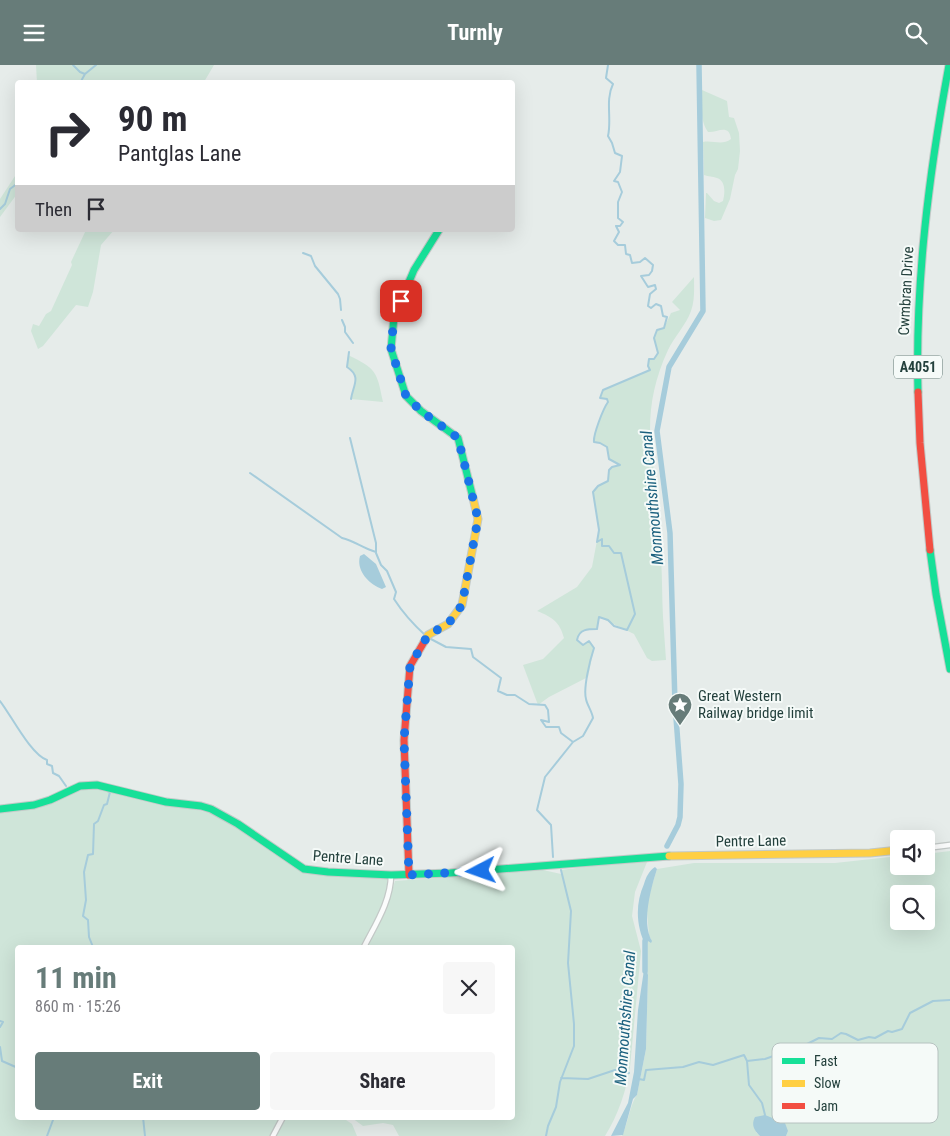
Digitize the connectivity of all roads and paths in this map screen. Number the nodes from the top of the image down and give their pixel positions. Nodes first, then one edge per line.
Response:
1 (950, 65) edge
2 (438, 232) edge
3 (950, 669) edge
4 (0, 809) edge
5 (950, 845) edge
6 (935, 847) edge
7 (890, 851) edge
8 (391, 875) junction
9 (409, 875) junction
10 (365, 945) edge
11 (281, 1120) edge
12 (272, 1136) edge

1 - 3 street, Cwmbran Drive / A4051
2 - 9 street
4 - 8 street, Pentre Lane
5 - 6 street
7 - 9 street, Pentre Lane
8 - 9 street, Pentre Lane
8 - 10 street
11 - 12 street

